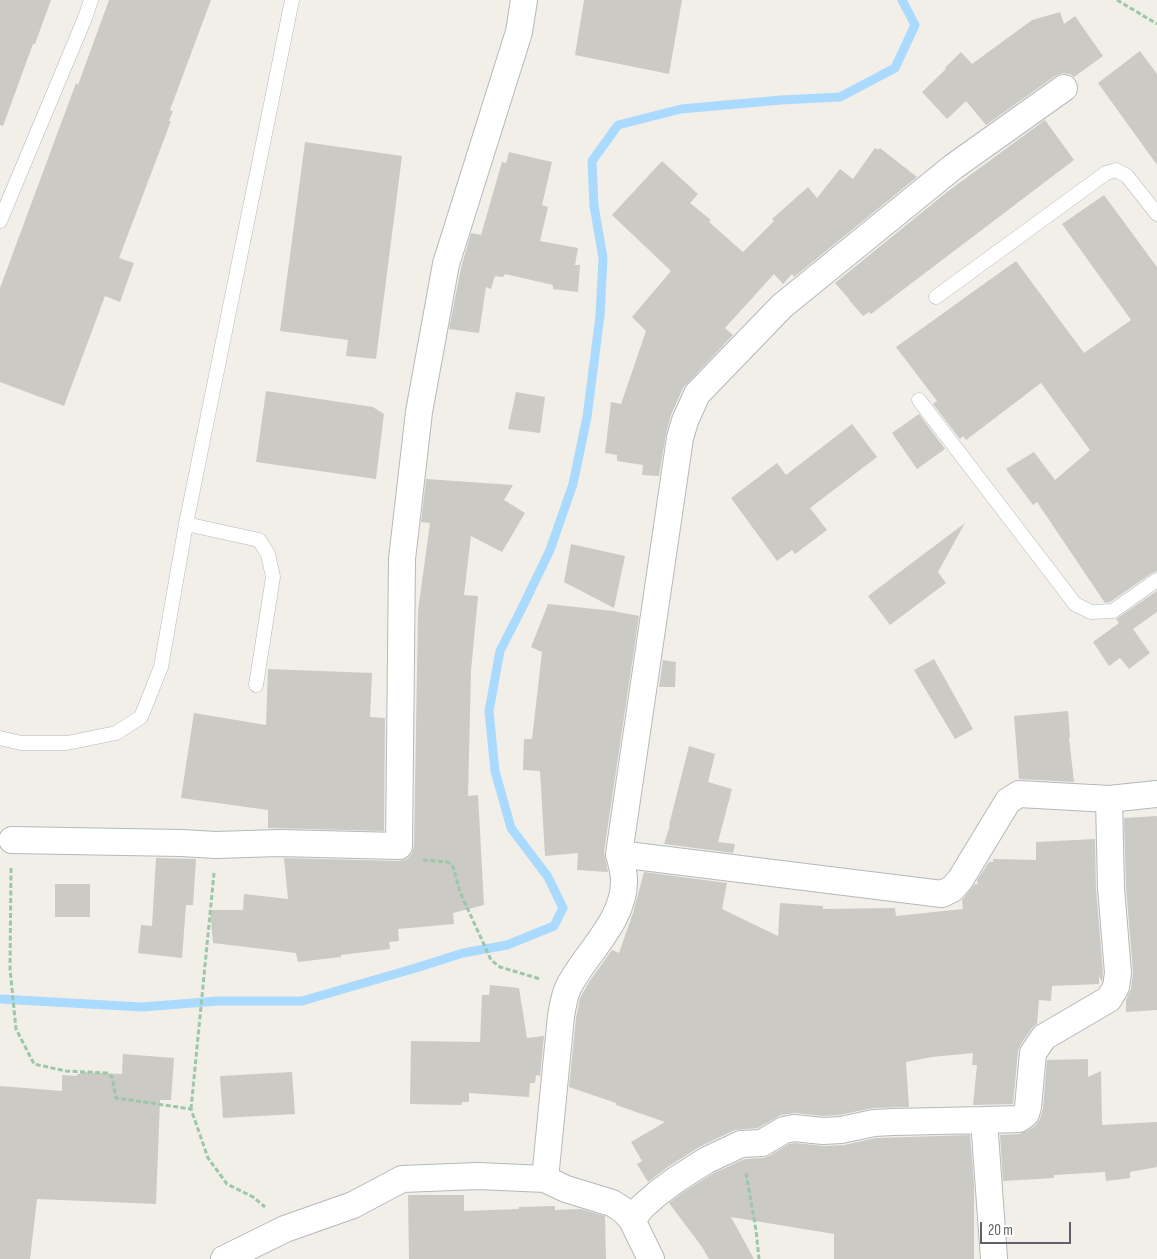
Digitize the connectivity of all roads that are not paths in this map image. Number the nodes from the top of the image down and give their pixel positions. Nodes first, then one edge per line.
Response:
1 (91, 0) edge
2 (292, 0) edge
3 (524, 0) edge
4 (1064, 88) dead end
5 (1157, 214) edge
6 (0, 221) edge
7 (936, 297) dead end
8 (919, 400) dead end
9 (186, 524) junction
10 (1157, 580) edge
11 (256, 685) dead end
12 (0, 738) edge
13 (1157, 794) edge
14 (1109, 798) junction
15 (12, 840) road end
16 (619, 854) junction
17 (984, 1120) junction
18 (545, 1179) junction
19 (632, 1220) junction
20 (224, 1259) edge
21 (651, 1259) edge
22 (994, 1259) edge

1 - 6 lane
2 - 9 lane
3 - 15 street
4 - 16 street
5 - 7 lane
8 - 10 lane
9 - 11 lane
9 - 12 lane
13 - 14 street
14 - 16 street
14 - 17 street
16 - 18 street
17 - 19 street
17 - 22 street
18 - 19 street
18 - 20 street
19 - 21 street

